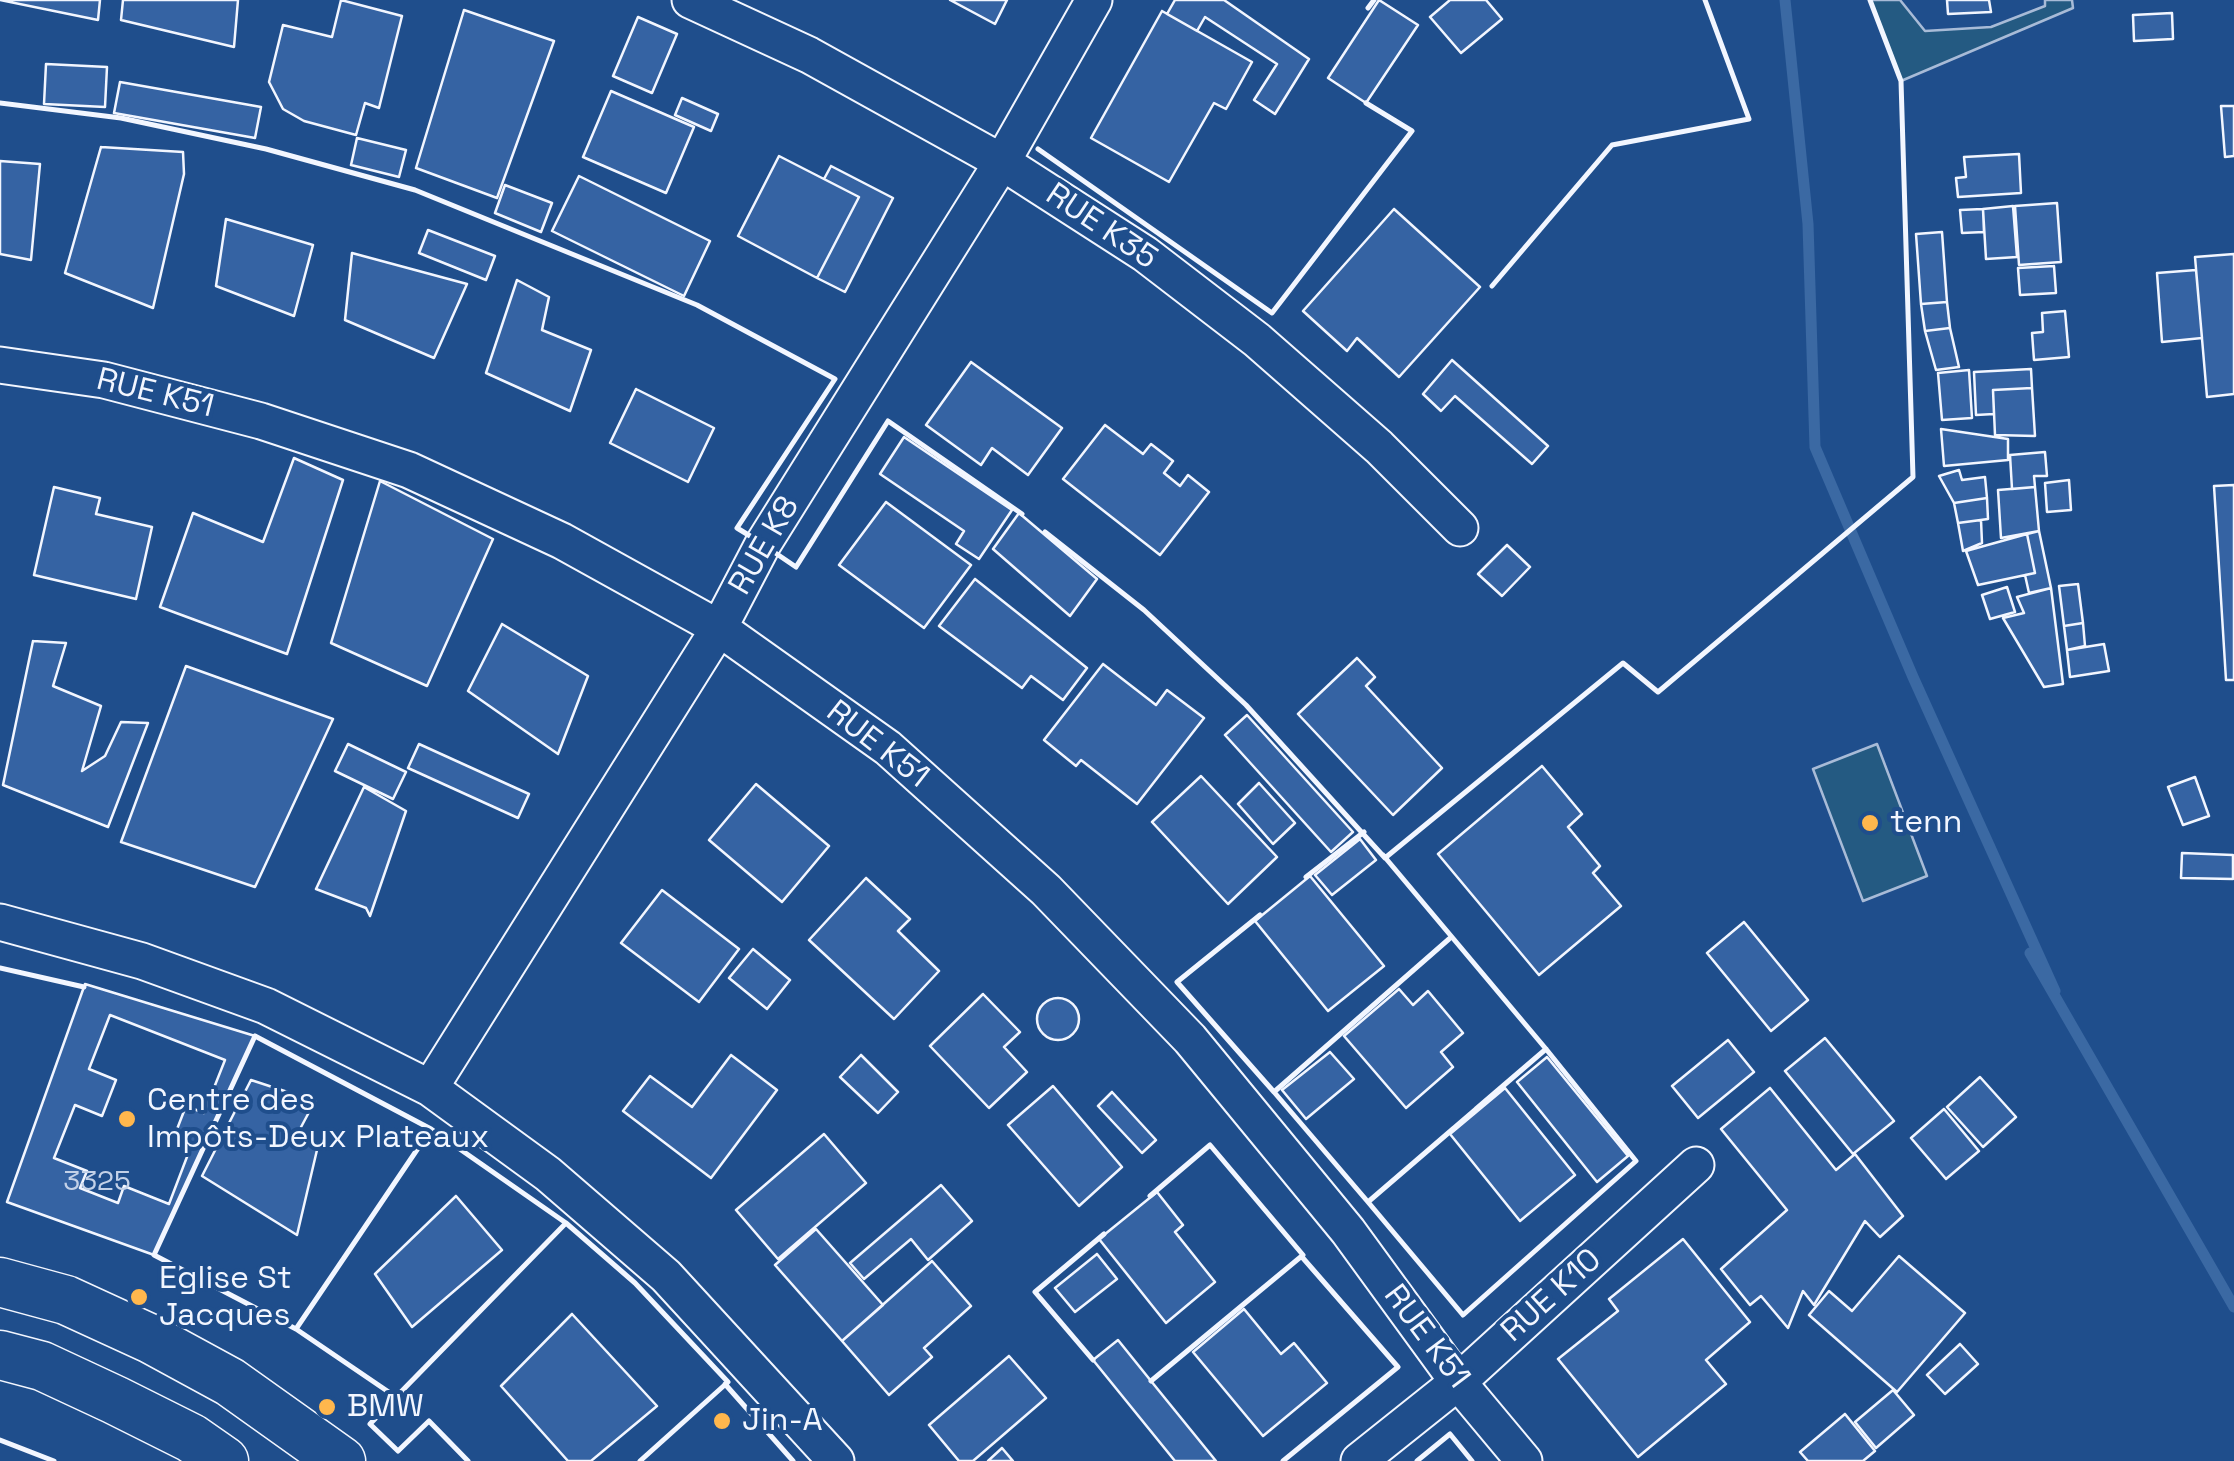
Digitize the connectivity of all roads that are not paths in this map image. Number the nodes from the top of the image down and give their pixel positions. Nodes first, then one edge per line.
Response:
1 (690, 0) edge
2 (1094, 0) edge
3 (1002, 162) junction
4 (0, 365) edge
5 (1460, 528) dead end
6 (719, 628) junction
7 (0, 922) edge
8 (430, 1088) junction
9 (1696, 1165) dead end
10 (0, 1282) edge
11 (0, 1355) edge
12 (1458, 1382) junction
13 (224, 1461) edge
14 (341, 1461) edge
15 (836, 1461) edge
16 (1359, 1461) edge
17 (1524, 1461) edge

1 - 3 street, RUE K35
2 - 3 street, RUE K8
3 - 5 street, RUE K35
3 - 6 street, RUE K8
4 - 6 street, RUE K51
6 - 8 street, RUE K8
6 - 12 street, RUE K51
7 - 8 street
8 - 15 street
9 - 12 street, RUE K10
10 - 14 main road
11 - 13 main road
12 - 16 street, RUE K10
12 - 17 street, RUE K51

